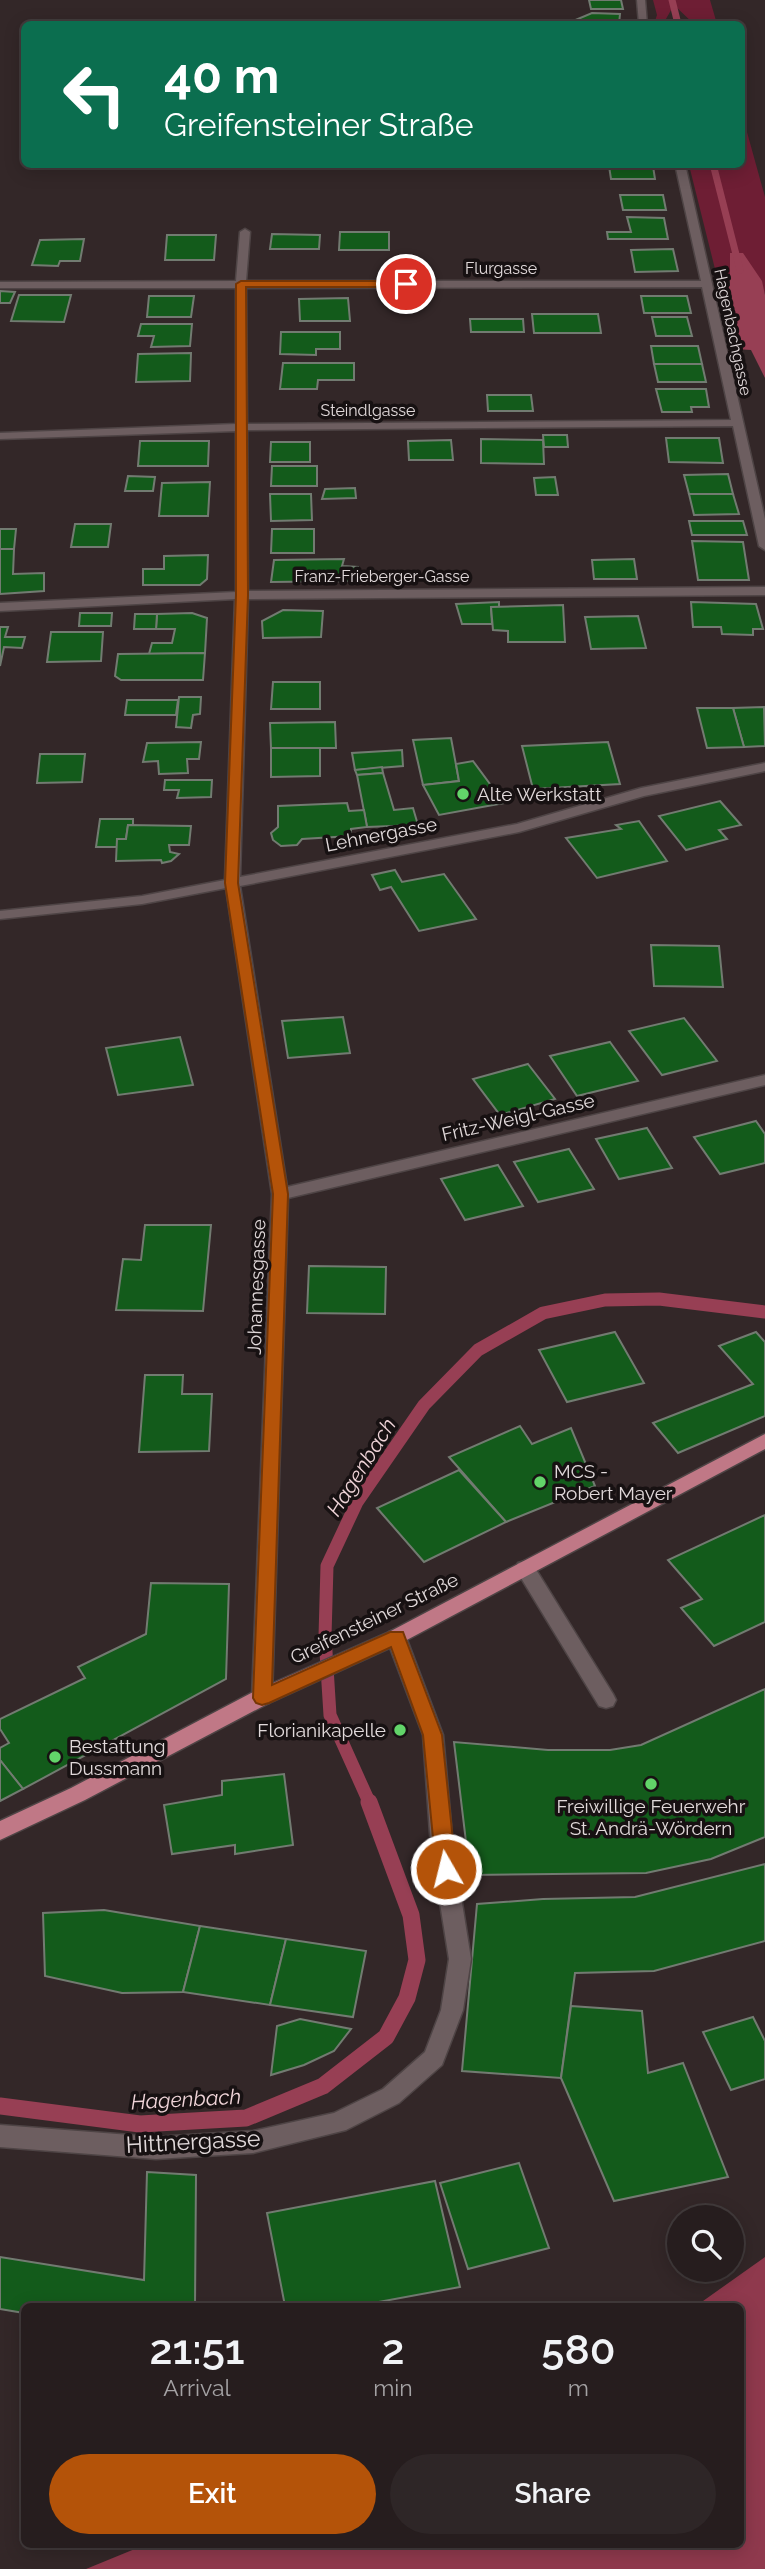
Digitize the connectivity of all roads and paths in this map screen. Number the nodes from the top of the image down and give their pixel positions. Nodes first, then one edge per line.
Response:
1 (641, 0) edge
2 (643, 21) edge
3 (681, 168) edge
4 (245, 232) dead end
5 (241, 284) junction
6 (708, 284) junction
7 (0, 285) edge
8 (736, 423) junction
9 (243, 427) junction
10 (0, 436) edge
11 (765, 546) edge
12 (765, 591) edge
13 (242, 595) junction
14 (0, 607) edge
15 (765, 767) edge
16 (232, 883) junction
17 (0, 915) edge
18 (765, 1080) edge
19 (280, 1194) junction
20 (765, 1441) edge
21 (526, 1568) junction
22 (396, 1637) junction
23 (262, 1698) junction
24 (606, 1700) dead end
25 (0, 1831) edge
26 (0, 2136) edge

1 - 2 street
3 - 6 street, Hagenbachgasse
4 - 5 street, Johannesgasse
5 - 6 street, Flurgasse
5 - 7 street, Flurgasse
5 - 9 street, Johannesgasse
6 - 8 street, Hagenbachgasse
8 - 9 street, Steindlgasse
8 - 11 street, Hagenbachgasse
9 - 10 street, Steindlgasse
9 - 13 street, Johannesgasse
12 - 13 street, Franz-Frieberger-Gasse
13 - 14 street, Franz-Frieberger-Gasse
13 - 16 street, Johannesgasse
15 - 16 street, Lehnergasse
16 - 17 street, Lehnergasse
16 - 19 street, Johannesgasse
18 - 19 street, Fritz-Weigl-Gasse
19 - 23 street, Johannesgasse
20 - 21 main road, Greifensteiner Straße
21 - 22 main road, Greifensteiner Straße
21 - 24 street
22 - 23 main road, Greifensteiner Straße
22 - 26 street, Hittnergasse
23 - 25 main road, Greifensteiner Straße

